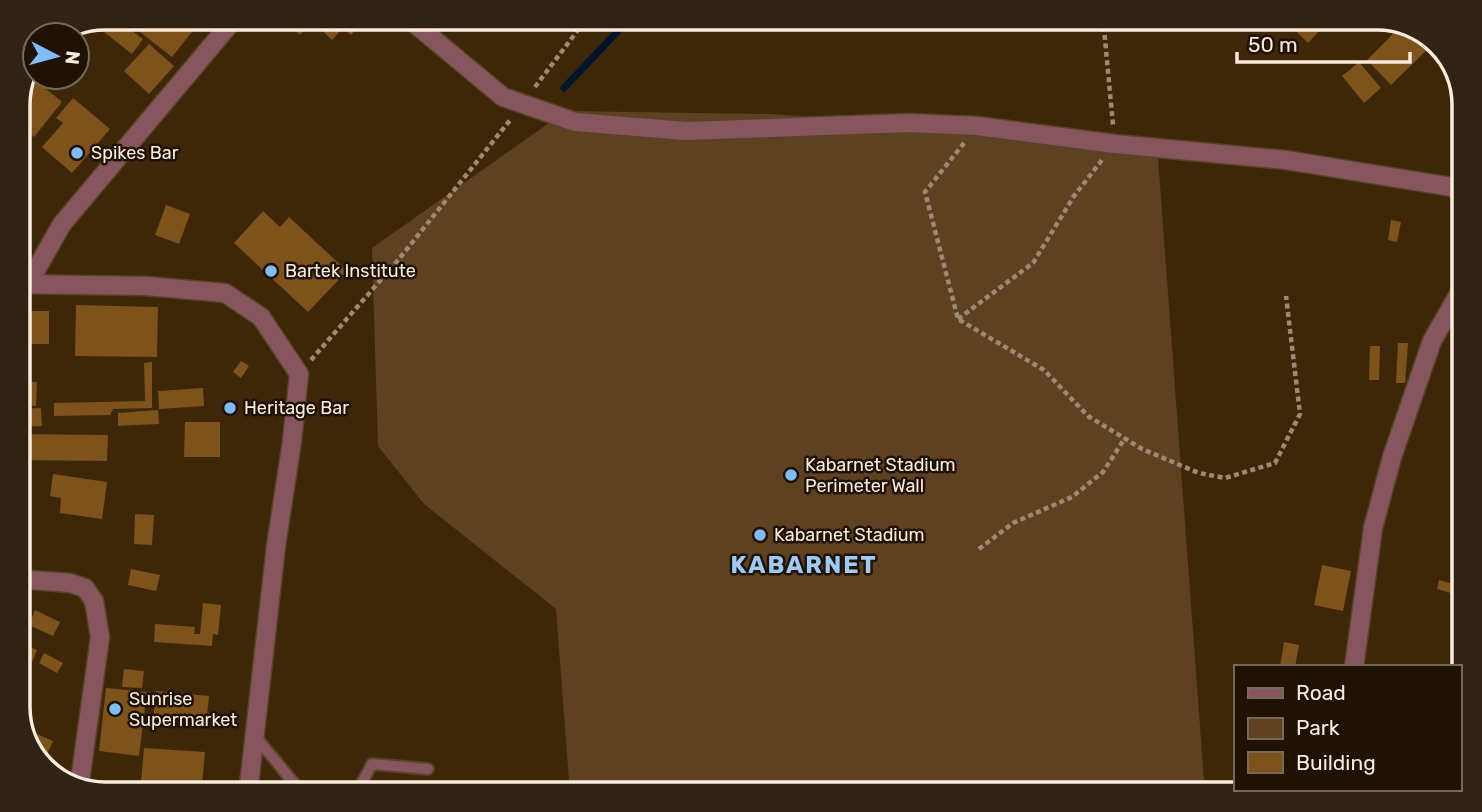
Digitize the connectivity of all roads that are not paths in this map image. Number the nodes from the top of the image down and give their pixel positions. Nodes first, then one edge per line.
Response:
1 (225, 30) edge
2 (422, 30) edge
3 (1452, 187) edge
4 (30, 273) edge
5 (30, 284) edge
6 (1452, 306) edge
7 (30, 580) edge
8 (1354, 665) edge
9 (255, 736) junction
10 (428, 769) dead end
11 (80, 778) edge
12 (249, 782) edge
13 (293, 782) edge
14 (362, 782) edge

1 - 4 street
2 - 3 street
5 - 9 street
6 - 8 street
7 - 11 street
9 - 12 street
9 - 13 lane
10 - 14 lane

